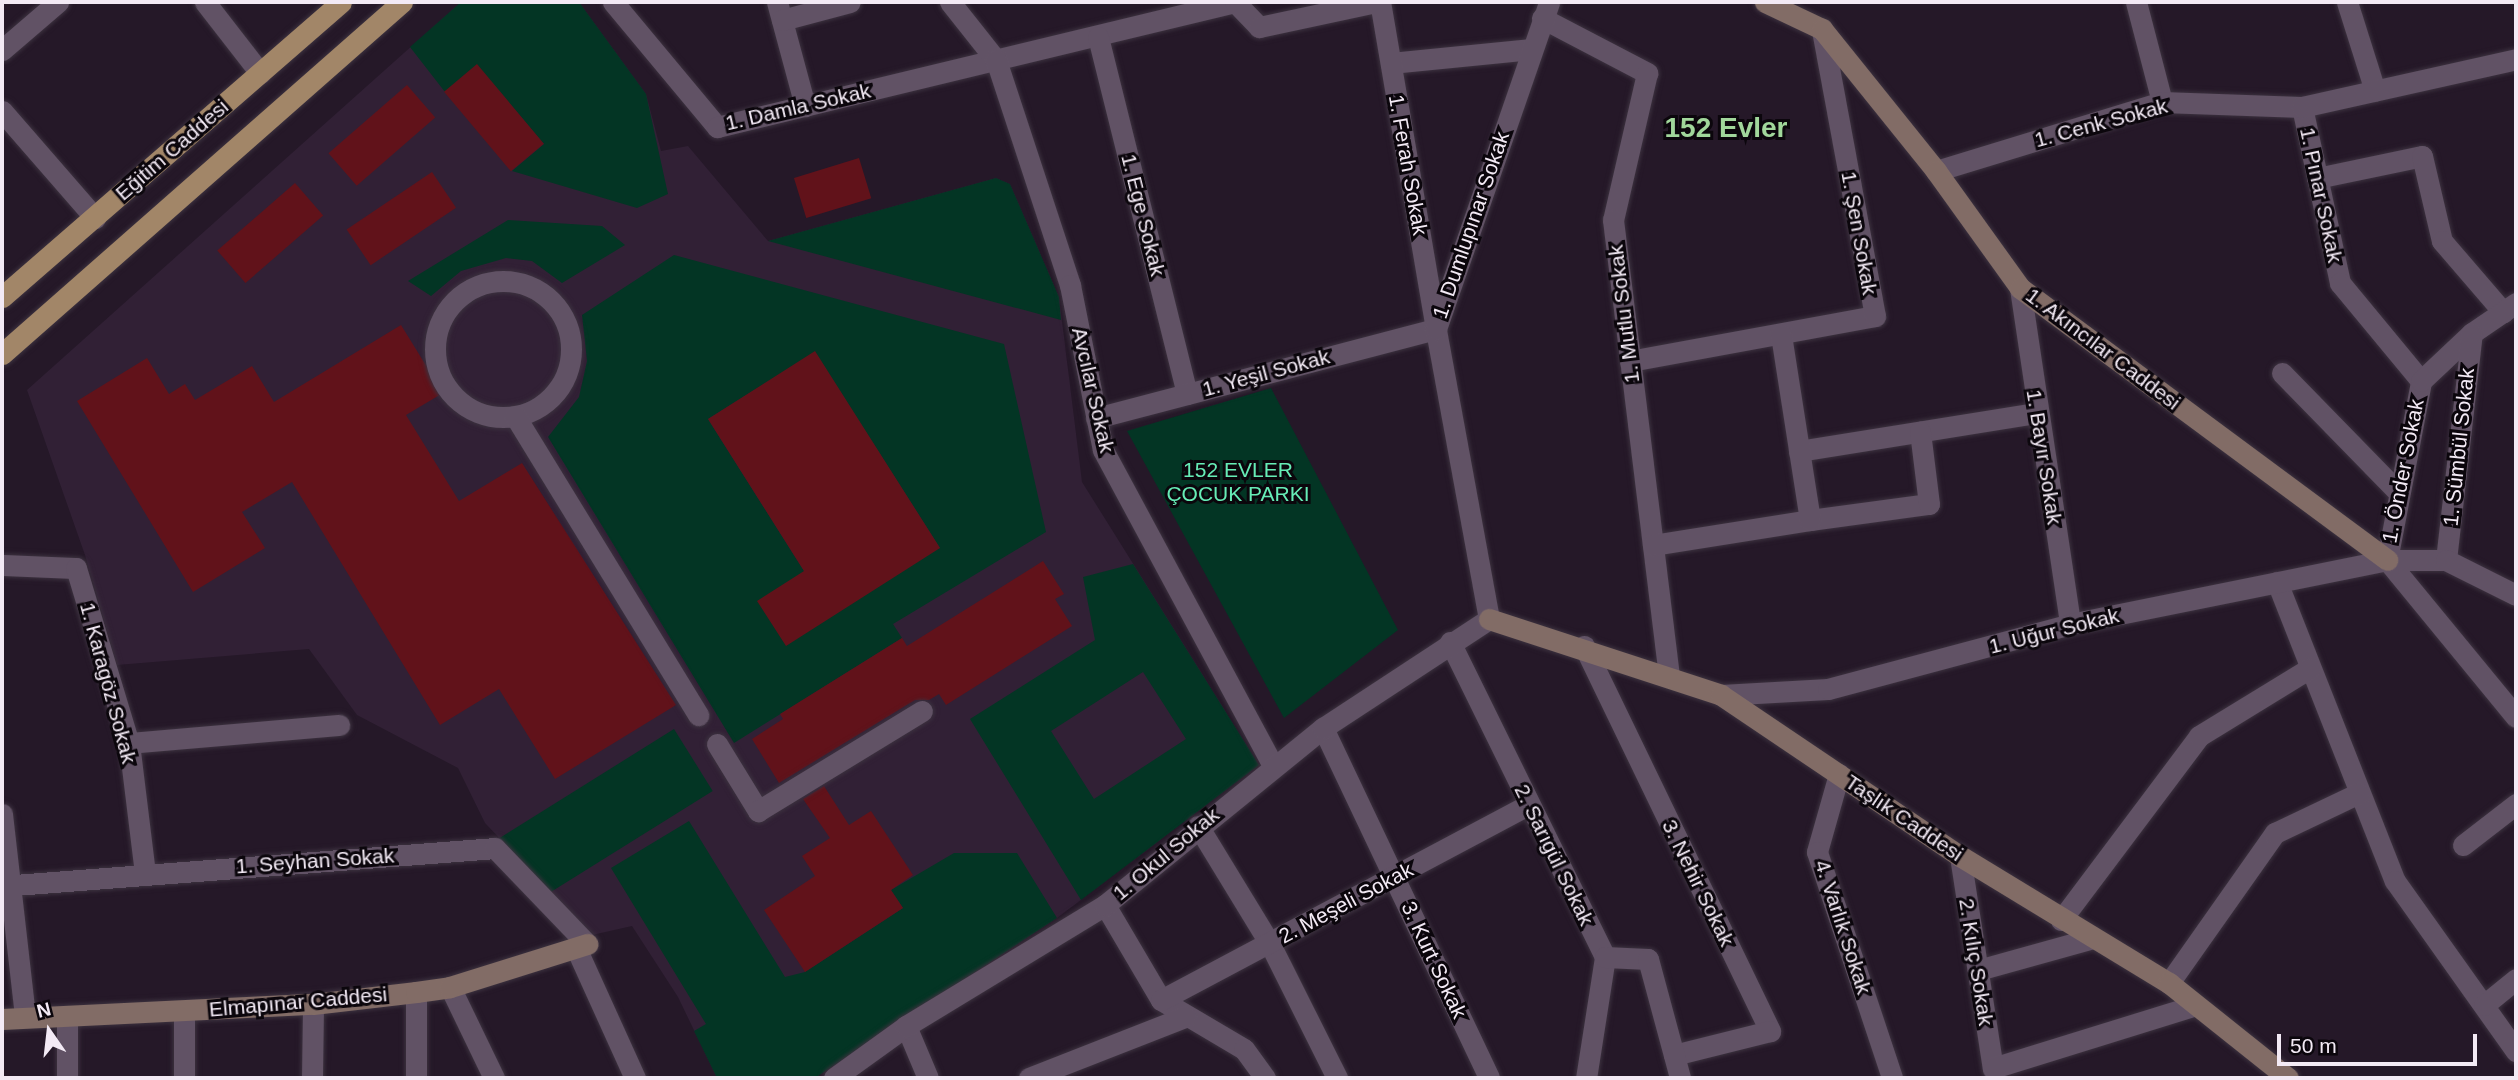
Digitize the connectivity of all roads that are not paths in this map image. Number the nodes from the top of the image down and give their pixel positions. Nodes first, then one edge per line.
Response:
1 (58, 2) edge
2 (205, 2) edge
3 (341, 2) edge
4 (402, 2) edge
5 (613, 2) edge
6 (850, 2) edge
7 (950, 2) edge
8 (1235, 2) edge
9 (1378, 2) edge
10 (1765, 2) edge
11 (2136, 2) edge
12 (2347, 2) edge
13 (1545, 10) edge
14 (779, 11) edge
15 (1822, 29) junction
16 (1098, 37) junction
17 (1531, 49) junction
18 (2, 50) edge
19 (2516, 59) edge
20 (996, 60) junction
21 (1391, 64) junction
22 (260, 73) junction
23 (2375, 91) junction
24 (2162, 102) junction
25 (805, 106) junction
26 (2302, 107) junction
27 (2, 111) edge
28 (1936, 172) junction
29 (2317, 178) junction
30 (95, 218) junction
31 (2020, 288) junction
32 (2, 297) edge
33 (2509, 307) edge
34 (1436, 329) junction
35 (2472, 333) junction
36 (1781, 334) junction
37 (2, 354) edge
38 (1630, 361) junction
39 (2282, 373) dead end
40 (2421, 381) junction
41 (1187, 394) junction
42 (2037, 413) junction
43 (516, 415) junction
44 (1096, 418) junction
45 (1920, 432) junction
46 (1799, 451) junction
47 (2399, 493) junction
48 (1810, 520) junction
49 (1653, 545) junction
50 (2387, 559) junction
51 (2446, 560) junction
52 (2, 565) edge
53 (2277, 582) junction
54 (2516, 595) edge
55 (1489, 619) junction
56 (2070, 624) junction
57 (1450, 642) junction
58 (1584, 646) junction
59 (2311, 668) junction
60 (1669, 676) junction
61 (1721, 695) junction
62 (922, 711) dead end
63 (698, 715) dead end
64 (2516, 717) edge
65 (339, 725) dead end
66 (1323, 728) junction
67 (129, 743) junction
68 (717, 744) dead end
69 (1273, 766) junction
70 (1839, 774) junction
71 (2359, 793) junction
72 (1529, 804) junction
73 (2516, 804) edge
74 (2, 814) edge
75 (1198, 826) junction
76 (2463, 845) dead end
77 (1960, 856) junction
78 (145, 873) junction
79 (1395, 876) junction
80 (6, 886) edge
81 (1105, 905) junction
82 (2061, 920) junction
83 (2093, 938) junction
84 (1270, 944) junction
85 (582, 946) junction
86 (1605, 957) junction
87 (1978, 970) junction
88 (2516, 979) edge
89 (2169, 983) junction
90 (450, 987) junction
91 (416, 992) junction
92 (1161, 1000) junction
93 (313, 1004) junction
94 (2484, 1005) junction
95 (2193, 1006) junction
96 (184, 1011) junction
97 (25, 1017) junction
98 (67, 1017) junction
99 (1185, 1017) junction
100 (2, 1019) edge
101 (906, 1026) junction
102 (2516, 1051) edge
103 (1674, 1055) junction
104 (67, 1078) edge
105 (184, 1078) edge
106 (312, 1078) edge
107 (416, 1078) edge
108 (494, 1078) edge
109 (635, 1078) edge
110 (834, 1078) edge
111 (928, 1078) edge
112 (1029, 1078) edge
113 (1265, 1078) edge
114 (1337, 1078) edge
115 (1489, 1078) edge
116 (1586, 1078) edge
117 (1679, 1078) edge
118 (1892, 1078) edge
119 (2288, 1078) edge

1 - 18 street
2 - 22 street
3 - 22 main road, Eğitim Caddesi
4 - 37 main road
5 - 25 street, 1. Damla Sokak
6 - 14 street
7 - 20 street, Avcılar Sokak
8 - 9 street, 1. Ferah Sokak
8 - 16 street, 1. Ferah Sokak
9 - 21 street, 1. Ferah Sokak
10 - 15 street, 1. Akıncılar Caddesi
11 - 24 street
12 - 23 street
13 - 17 street, 1. Dumlupınar Sokak
13 - 38 street, 1. Mutlu Sokak
14 - 25 street
15 - 28 street, 1. Akıncılar Caddesi
15 - 36 street, 1. Şen Sokak
16 - 20 street, 1. Ferah Sokak
16 - 41 street, 1. Ege Sokak
17 - 21 street
17 - 34 street, 1. Dumlupınar Sokak
19 - 23 street, 1. Cenk Sokak
20 - 25 street, 1. Damla Sokak
20 - 44 street, Avcılar Sokak
21 - 34 street, 1. Ferah Sokak
22 - 30 main road, Eğitim Caddesi
23 - 26 street, 1. Cenk Sokak
24 - 26 street, 1. Cenk Sokak
24 - 28 street, 1. Cenk Sokak
26 - 29 street, 1. Pınar Sokak
27 - 30 street
28 - 31 street, 1. Akıncılar Caddesi
29 - 33 street
29 - 40 street, 1. Pınar Sokak
30 - 32 main road, Eğitim Caddesi
31 - 42 street, 1. Bayır Sokak
31 - 50 street, 1. Akıncılar Caddesi
33 - 35 street, 1. Önder Sokak
34 - 41 street, 1. Yeşil Sokak
34 - 55 street, 1. Dumlupınar Sokak
35 - 40 street, 1. Önder Sokak
35 - 51 street, 1. Sümbül Sokak
36 - 38 street, 1. Şen Sokak
36 - 46 street
38 - 49 street, 1. Mutlu Sokak
39 - 47 street
40 - 47 street, 1. Önder Sokak
41 - 44 street, 1. Yeşil Sokak
42 - 45 street
42 - 56 street, 1. Bayır Sokak
43 - 43 street
43 - 63 street
44 - 69 street, Avcılar Sokak
45 - 46 street
45 - 48 street
46 - 48 street
47 - 50 street, 1. Önder Sokak
48 - 49 street
49 - 60 street, 1. Mutlu Sokak
50 - 51 street
50 - 53 street, 1. Uğur Sokak
50 - 64 street
51 - 54 street
52 - 67 street, 1. Karagöz Sokak
53 - 56 street, 1. Uğur Sokak
53 - 59 street
55 - 57 street, 1. Okul Sokak
55 - 58 street, Taşlık Caddesi
56 - 61 street, 1. Uğur Sokak
57 - 66 street, 1. Okul Sokak
57 - 72 street, 2. Sarıgül Sokak
58 - 60 street, Taşlık Caddesi
58 - 103 street, 3. Nehir Sokak
59 - 71 street
59 - 82 street
60 - 61 street, Taşlık Caddesi
61 - 70 street, Taşlık Caddesi
62 - 68 street
65 - 67 street
66 - 69 street, 1. Okul Sokak
66 - 79 street, 3. Kurt Sokak
67 - 78 street, 1. Karagöz Sokak
69 - 75 street, 1. Okul Sokak
70 - 77 street, Taşlık Caddesi
70 - 118 street, 4. Varlık Sokak
71 - 89 street
71 - 94 street
72 - 79 street, 2. Meşeli Sokak
72 - 86 street, 2. Sarıgül Sokak
73 - 76 street
74 - 80 street
75 - 81 street, 1. Okul Sokak
75 - 84 street
77 - 82 street, Taşlık Caddesi
77 - 87 street, 2. Kılıç Sokak
78 - 80 street, 1. Seyhan Sokak
78 - 85 street, 1. Seyhan Sokak
79 - 84 street, 2. Meşeli Sokak
79 - 115 street, 3. Kurt Sokak
80 - 97 street
81 - 92 street
81 - 101 street, 1. Okul Sokak
82 - 83 street, Taşlık Caddesi
83 - 87 street
83 - 89 street, Taşlık Caddesi
84 - 92 street, 2. Meşeli Sokak
84 - 114 street
85 - 90 street, Elmapınar Caddesi
85 - 109 street
86 - 103 street
86 - 116 street
87 - 95 street, 2. Kılıç Sokak
88 - 94 street
89 - 95 street, Taşlık Caddesi
90 - 91 street, Elmapınar Caddesi
90 - 108 street
91 - 93 street, Elmapınar Caddesi
91 - 107 street
92 - 99 street
93 - 96 street, Elmapınar Caddesi
93 - 106 street
94 - 102 street
95 - 119 street, Taşlık Caddesi
96 - 98 street, Elmapınar Caddesi
96 - 105 street
97 - 98 street, Elmapınar Caddesi
97 - 100 street, Elmapınar Caddesi
98 - 104 street
99 - 112 street
99 - 113 street
101 - 110 street, 1. Okul Sokak
101 - 111 street
103 - 117 street

